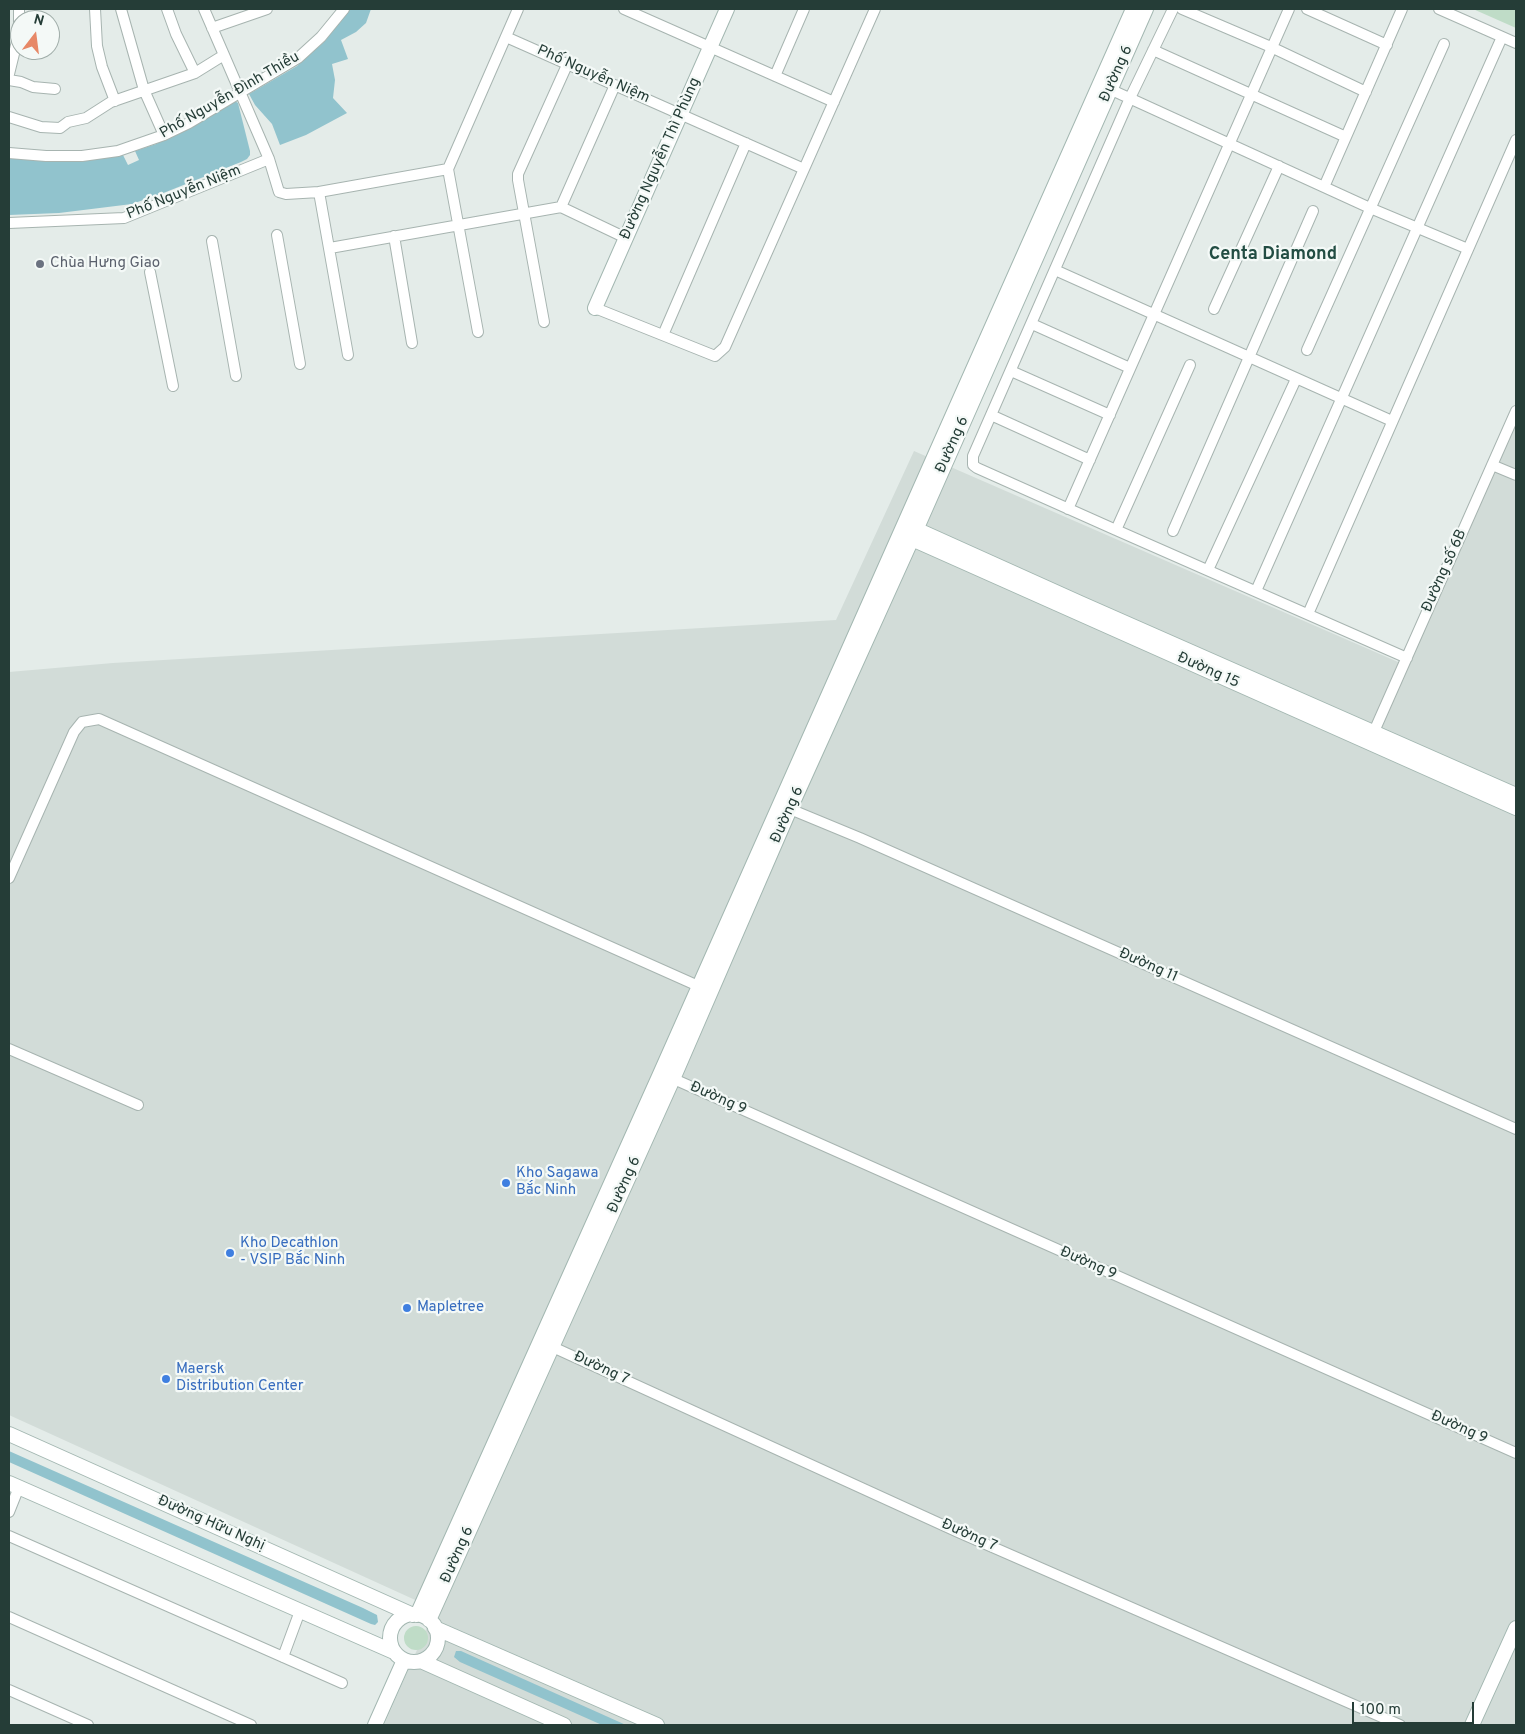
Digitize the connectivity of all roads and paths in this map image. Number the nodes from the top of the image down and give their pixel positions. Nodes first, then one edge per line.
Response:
1 (19, 9) edge
2 (95, 9) edge
3 (121, 9) edge
4 (167, 9) edge
5 (204, 9) edge
6 (267, 9) edge
7 (344, 9) edge
8 (518, 9) edge
9 (624, 9) edge
10 (727, 9) edge
11 (804, 9) edge
12 (875, 9) edge
13 (1133, 9) edge
14 (1146, 9) edge
15 (1172, 9) edge
16 (1182, 9) edge
17 (1289, 9) edge
18 (1307, 9) edge
19 (1402, 9) edge
20 (1439, 9) edge
21 (212, 28) junction
22 (506, 37) junction
23 (1502, 37) junction
24 (1516, 43) edge
25 (1387, 44) junction
26 (1444, 44) dead end
27 (711, 47) junction
28 (1271, 47) junction
29 (1154, 50) junction
30 (224, 55) junction
31 (567, 64) junction
32 (195, 73) junction
33 (9, 74) edge
34 (774, 76) junction
35 (9, 80) edge
36 (615, 86) junction
37 (1105, 87) junction
38 (55, 89) dead end
39 (144, 90) junction
40 (1366, 92) junction
41 (241, 93) junction
42 (1251, 94) junction
43 (1130, 98) junction
44 (115, 101) junction
45 (834, 102) junction
46 (680, 113) junction
47 (9, 117) edge
48 (164, 135) junction
49 (1346, 137) junction
50 (1516, 140) edge
51 (746, 143) junction
52 (1229, 143) junction
53 (9, 153) edge
54 (269, 158) junction
55 (1279, 166) junction
56 (448, 169) junction
57 (804, 169) junction
58 (1324, 187) junction
59 (319, 192) junction
60 (561, 207) junction
61 (1370, 208) junction
62 (1314, 211) dead end
63 (524, 213) junction
64 (9, 223) edge
65 (459, 225) junction
66 (1417, 228) junction
67 (277, 235) dead end
68 (394, 236) junction
69 (626, 238) junction
70 (212, 241) dead end
71 (330, 248) junction
72 (1468, 249) junction
73 (1055, 270) junction
74 (150, 272) dead end
75 (595, 308) joint
76 (1214, 309) dead end
77 (1153, 315) junction
78 (544, 322) dead end
79 (1032, 324) junction
80 (478, 332) dead end
81 (663, 335) junction
82 (412, 343) dead end
83 (1307, 350) dead end
84 (348, 355) dead end
85 (1248, 357) junction
86 (300, 364) dead end
87 (1190, 365) dead end
88 (1130, 368) junction
89 (1011, 371) junction
90 (236, 376) dead end
91 (1296, 379) junction
92 (173, 386) dead end
93 (1342, 399) junction
94 (1516, 411) edge
95 (991, 415) junction
96 (1110, 415) junction
97 (1392, 421) junction
98 (1090, 460) junction
99 (1492, 464) junction
100 (1516, 475) edge
101 (1068, 509) junction
102 (1116, 530) junction
103 (1173, 531) dead end
104 (908, 532) junction
105 (1208, 570) junction
106 (1256, 591) junction
107 (1308, 614) junction
108 (1407, 658) junction
109 (1371, 737) junction
110 (1516, 794) edge
111 (785, 807) junction
112 (1516, 808) edge
113 (9, 878) edge
114 (705, 990) junction
115 (9, 1049) edge
116 (667, 1076) junction
117 (138, 1105) dead end
118 (1516, 1129) edge
119 (547, 1344) junction
120 (9, 1434) edge
121 (1516, 1453) edge
122 (14, 1485) edge
123 (9, 1512) edge
124 (9, 1536) edge
125 (300, 1611) junction
126 (9, 1617) edge
127 (423, 1619) junction
128 (1516, 1628) edge
129 (399, 1656) junction
130 (283, 1657) junction
131 (421, 1661) junction
132 (342, 1683) dead end
133 (9, 1690) edge
134 (88, 1725) edge
135 (251, 1725) edge
136 (374, 1725) edge
137 (564, 1725) edge
138 (657, 1725) edge
139 (1400, 1725) edge
140 (1472, 1725) edge

1 - 33 street
2 - 44 street
3 - 39 street
4 - 32 street
5 - 21 street
6 - 21 street
7 - 41 street, Phố Nguyễn Đình Thiều
8 - 22 street
9 - 27 street
10 - 27 main road, Đường Nguyễn Thì Phùng
11 - 34 street
12 - 45 street
13 - 37 main road, Đường 6
14 - 37 main road, Đường 6
15 - 29 street
16 - 28 street
17 - 28 street
18 - 25 street
19 - 25 street
20 - 23 street
21 - 30 street
22 - 31 street, Phố Nguyễn Niệm
22 - 56 street
23 - 24 street
23 - 66 street
25 - 40 street
26 - 61 street
27 - 34 street
27 - 46 main road, Đường Nguyễn Thì Phùng
28 - 40 street
28 - 42 street
29 - 42 street
29 - 43 street
30 - 32 street
30 - 41 street
31 - 36 street, Phố Nguyễn Niệm
31 - 63 street
32 - 39 street
34 - 45 street
35 - 38 street
36 - 46 street, Phố Nguyễn Niệm
36 - 60 street
37 - 43 street
37 - 104 main road, Đường 6
39 - 44 street
39 - 48 street
40 - 49 street
41 - 48 street, Phố Nguyễn Đình Thiều
41 - 54 street
42 - 49 street
42 - 52 street
43 - 52 street
43 - 73 street
44 - 47 street
45 - 57 street
46 - 51 street, Phố Nguyễn Niệm
46 - 69 main road, Đường Nguyễn Thì Phùng
48 - 53 street, Phố Nguyễn Đình Thiều
49 - 58 street
50 - 72 street
51 - 57 street, Phố Nguyễn Niệm
51 - 81 street
52 - 55 street
52 - 77 street
54 - 59 street
54 - 64 street, Phố Nguyễn Niệm
55 - 58 street
55 - 76 street
56 - 59 street
56 - 65 street
57 - 81 street
58 - 61 street
59 - 71 street
60 - 63 street
60 - 69 street
61 - 66 street
61 - 83 street
62 - 85 street
63 - 65 street
63 - 78 street
65 - 68 street
65 - 80 street
66 - 72 street
66 - 93 street
67 - 86 street
68 - 71 street
68 - 82 street
69 - 75 main road, Đường Nguyễn Thì Phùng
70 - 90 street
71 - 84 street
72 - 97 street
73 - 77 street
73 - 79 street
74 - 92 street
75 - 81 street
77 - 85 street
77 - 88 street
79 - 88 street
79 - 89 street
85 - 91 street
85 - 103 street
87 - 102 street
88 - 96 street
89 - 95 street
89 - 96 street
91 - 93 street
91 - 105 street
93 - 97 street
93 - 106 street
94 - 99 street, Đường số 6B
95 - 98 street
95 - 101 street
96 - 98 street
97 - 107 street
98 - 101 street
99 - 100 street
99 - 108 street, Đường số 6B
101 - 102 street
102 - 105 street
104 - 109 main road, Đường 15
104 - 111 main road, Đường 6
105 - 106 street
106 - 107 street
107 - 108 street
108 - 109 street, Đường số 6B
109 - 110 main road, Đường 15
109 - 112 main road, Đường 15
111 - 114 main road, Đường 6
111 - 118 street, Đường 11
113 - 114 street
114 - 116 main road, Đường 6
115 - 117 street
116 - 119 main road, Đường 6
116 - 121 street, Đường 9
119 - 127 main road, Đường 6
119 - 139 street, Đường 7
120 - 127 main road, Đường Hữu Nghị
122 - 123 street
122 - 125 main road
124 - 130 street
125 - 129 main road
125 - 130 street
126 - 135 street
127 - 129 main road
127 - 131 main road
127 - 138 main road, Đường Hữu Nghị
128 - 140 main road
129 - 131 main road
129 - 136 main road
130 - 132 street
131 - 137 main road
133 - 134 street

